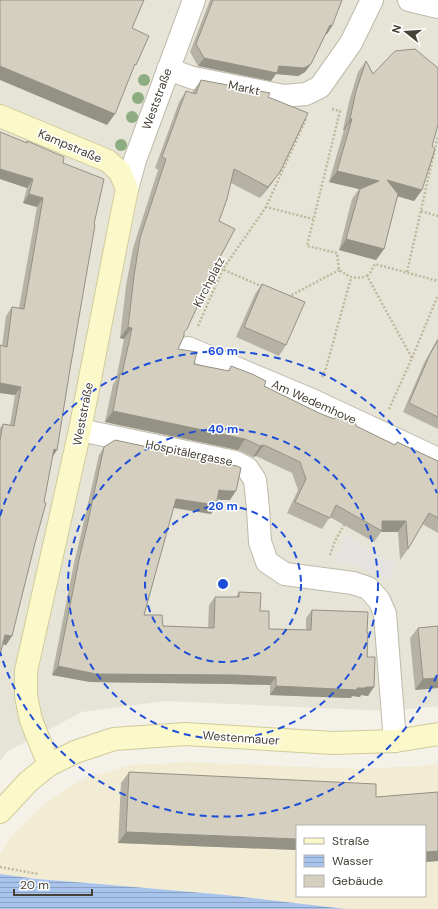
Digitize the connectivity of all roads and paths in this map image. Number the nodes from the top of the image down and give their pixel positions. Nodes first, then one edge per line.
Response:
1 (194, 0) edge
2 (372, 0) edge
3 (408, 0) edge
4 (438, 7) edge
5 (168, 69) junction
6 (316, 97) junction
7 (0, 116) edge
8 (438, 135) edge
9 (127, 189) junction
10 (266, 207) junction
11 (421, 212) junction
12 (438, 216) edge
13 (313, 219) junction
14 (208, 264) edge
15 (223, 269) junction
16 (339, 270) junction
17 (407, 272) junction
18 (367, 276) junction
19 (351, 278) junction
20 (438, 281) edge
21 (265, 288) edge
22 (438, 295) edge
23 (286, 298) edge
24 (188, 348) joint
25 (412, 358) junction
26 (321, 381) dead end
27 (80, 430) junction
28 (379, 432) junction
29 (438, 459) edge
30 (345, 522) edge
31 (335, 542) dead end
32 (438, 734) edge
33 (395, 741) junction
34 (49, 765) junction
35 (0, 812) edge
36 (0, 866) edge
37 (38, 874) dead end

1 - 5 street, Weststraße
2 - 6 street
3 - 4 street
5 - 6 street, Markt
5 - 9 street, Weststraße
6 - 10 path, Kirchplatz
6 - 13 path
7 - 9 street, Kampstraße
8 - 11 path
9 - 27 street, Weststraße
10 - 13 path
10 - 15 path, Kirchplatz
11 - 12 path
11 - 17 path
13 - 16 path
14 - 15 path
15 - 21 path
15 - 24 path, Kirchplatz
16 - 19 path
16 - 23 path
17 - 18 path
17 - 20 path
18 - 19 path
18 - 25 path
19 - 26 path
22 - 25 path
24 - 28 street, Am Wedemhove
25 - 28 path
27 - 33 street, Hospitälergasse
27 - 34 street, Weststraße
28 - 29 street, Am Wedemhove
30 - 31 path
32 - 33 street, Westenmauer
33 - 34 street, Westenmauer
34 - 35 street
36 - 37 path

